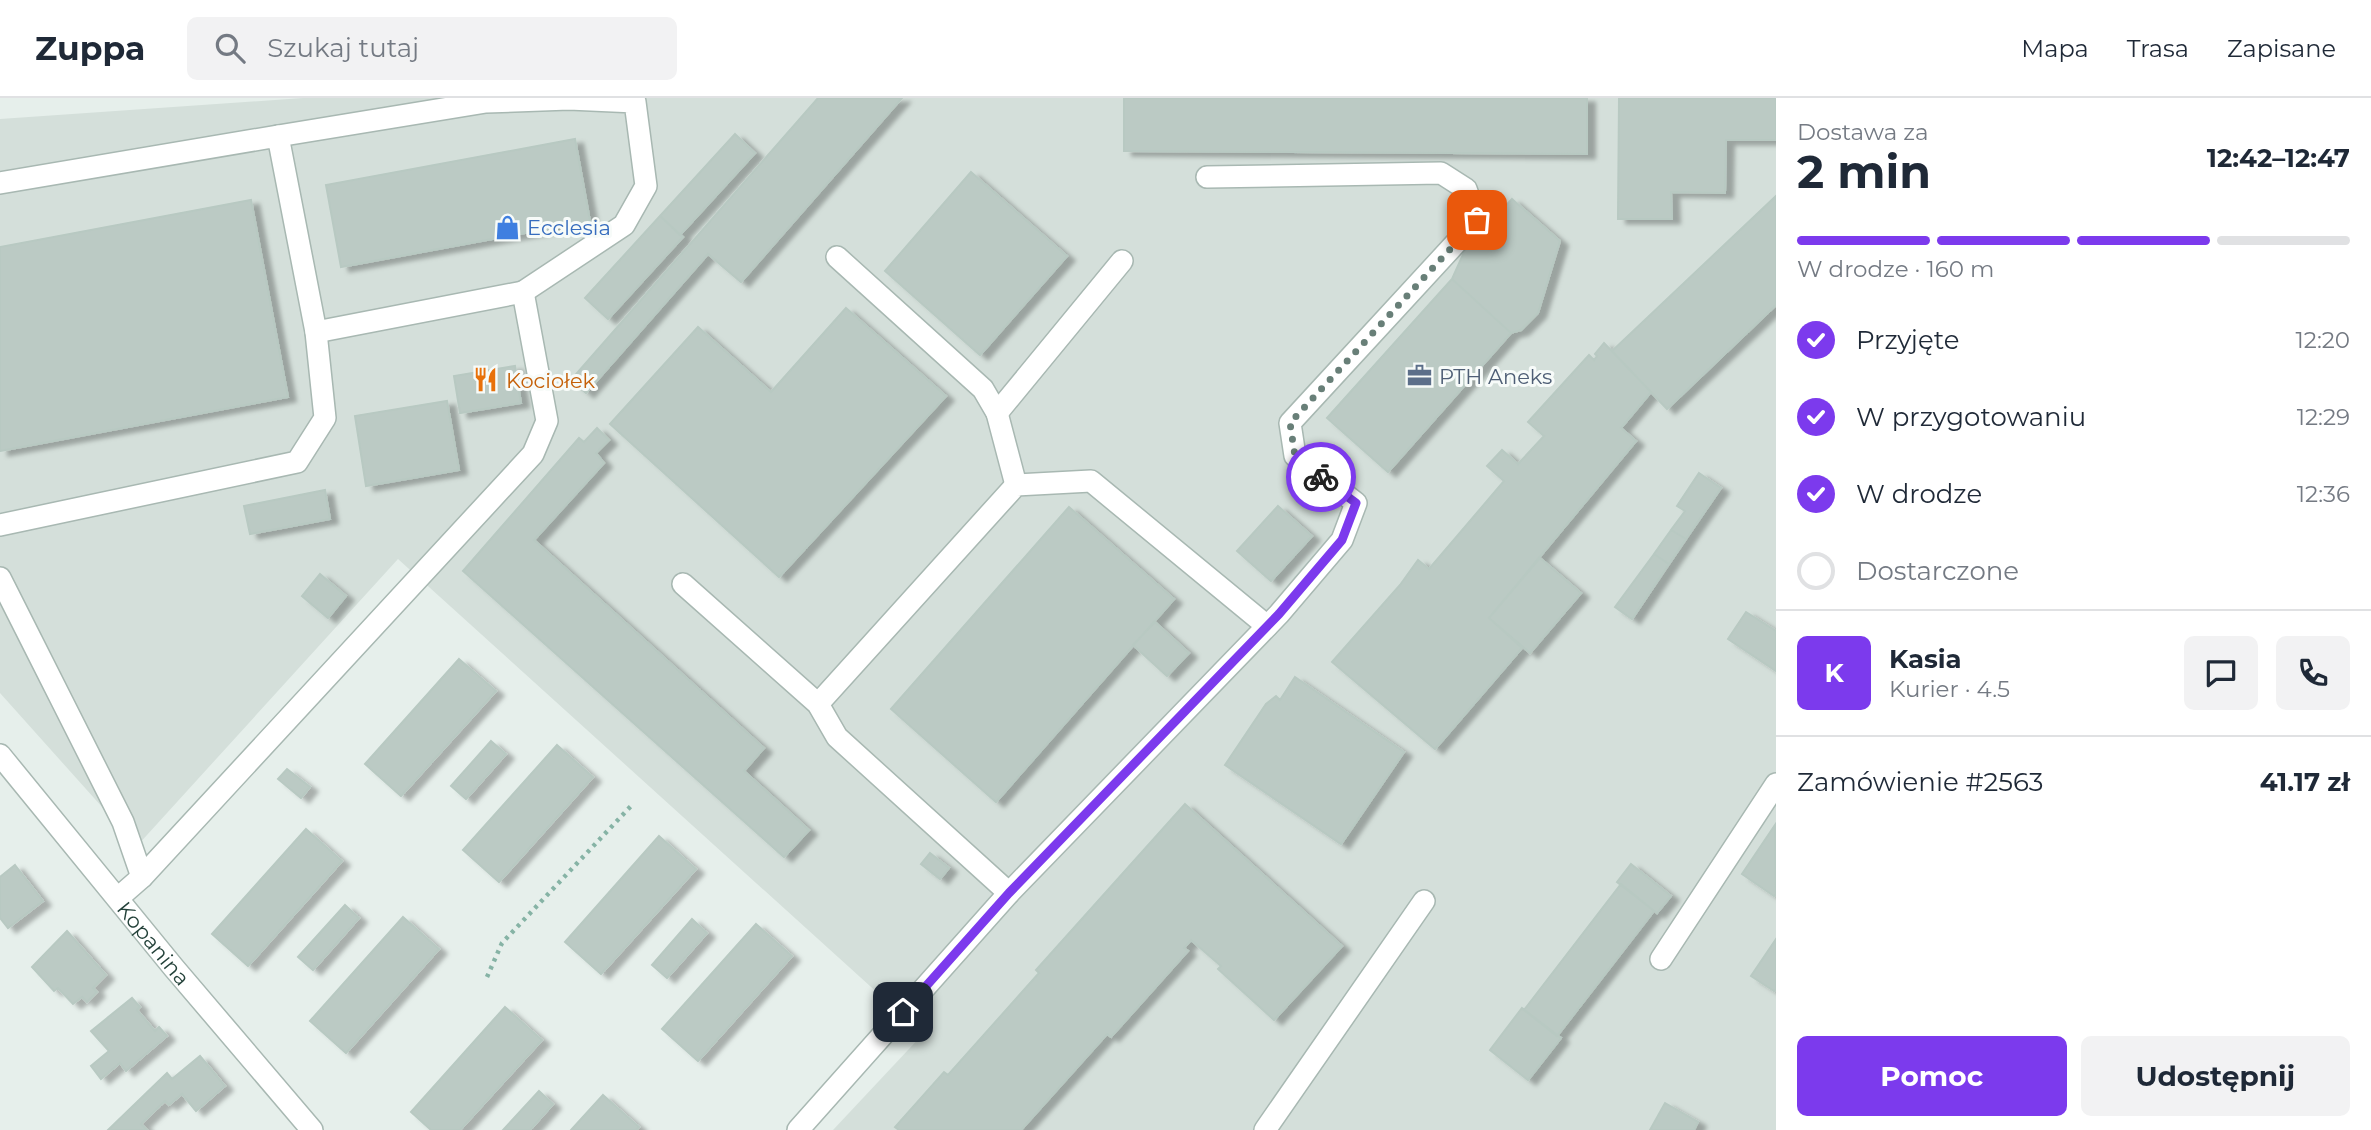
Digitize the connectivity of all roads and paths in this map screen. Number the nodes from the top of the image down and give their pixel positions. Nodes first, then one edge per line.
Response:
1 (278, 136) junction
2 (1208, 177) dead end
3 (0, 183) edge
4 (837, 257) dead end
5 (1122, 261) dead end
6 (523, 292) junction
7 (316, 332) junction
8 (997, 412) junction
9 (1016, 485) junction
10 (0, 525) edge
11 (0, 578) edge
12 (683, 584) dead end
13 (1268, 626) junction
14 (818, 704) junction
15 (0, 755) edge
16 (1776, 784) edge
17 (631, 806) dead end
18 (142, 877) junction
19 (1009, 893) junction
20 (118, 898) junction
21 (1423, 901) dead end
22 (1661, 959) dead end
23 (487, 977) dead end
24 (312, 1130) edge
25 (798, 1130) edge
26 (1265, 1130) edge

1 - 3 street
1 - 6 street
1 - 7 street
2 - 13 street
4 - 8 street
5 - 8 street
6 - 7 street
6 - 18 street
7 - 10 street
8 - 9 street
9 - 13 street
9 - 14 street
11 - 18 street
12 - 14 street
13 - 19 street
14 - 19 street
15 - 20 street, Kopanina
16 - 22 street
17 - 23 path
18 - 20 street
19 - 25 street
20 - 24 street, Kopanina
21 - 26 street

